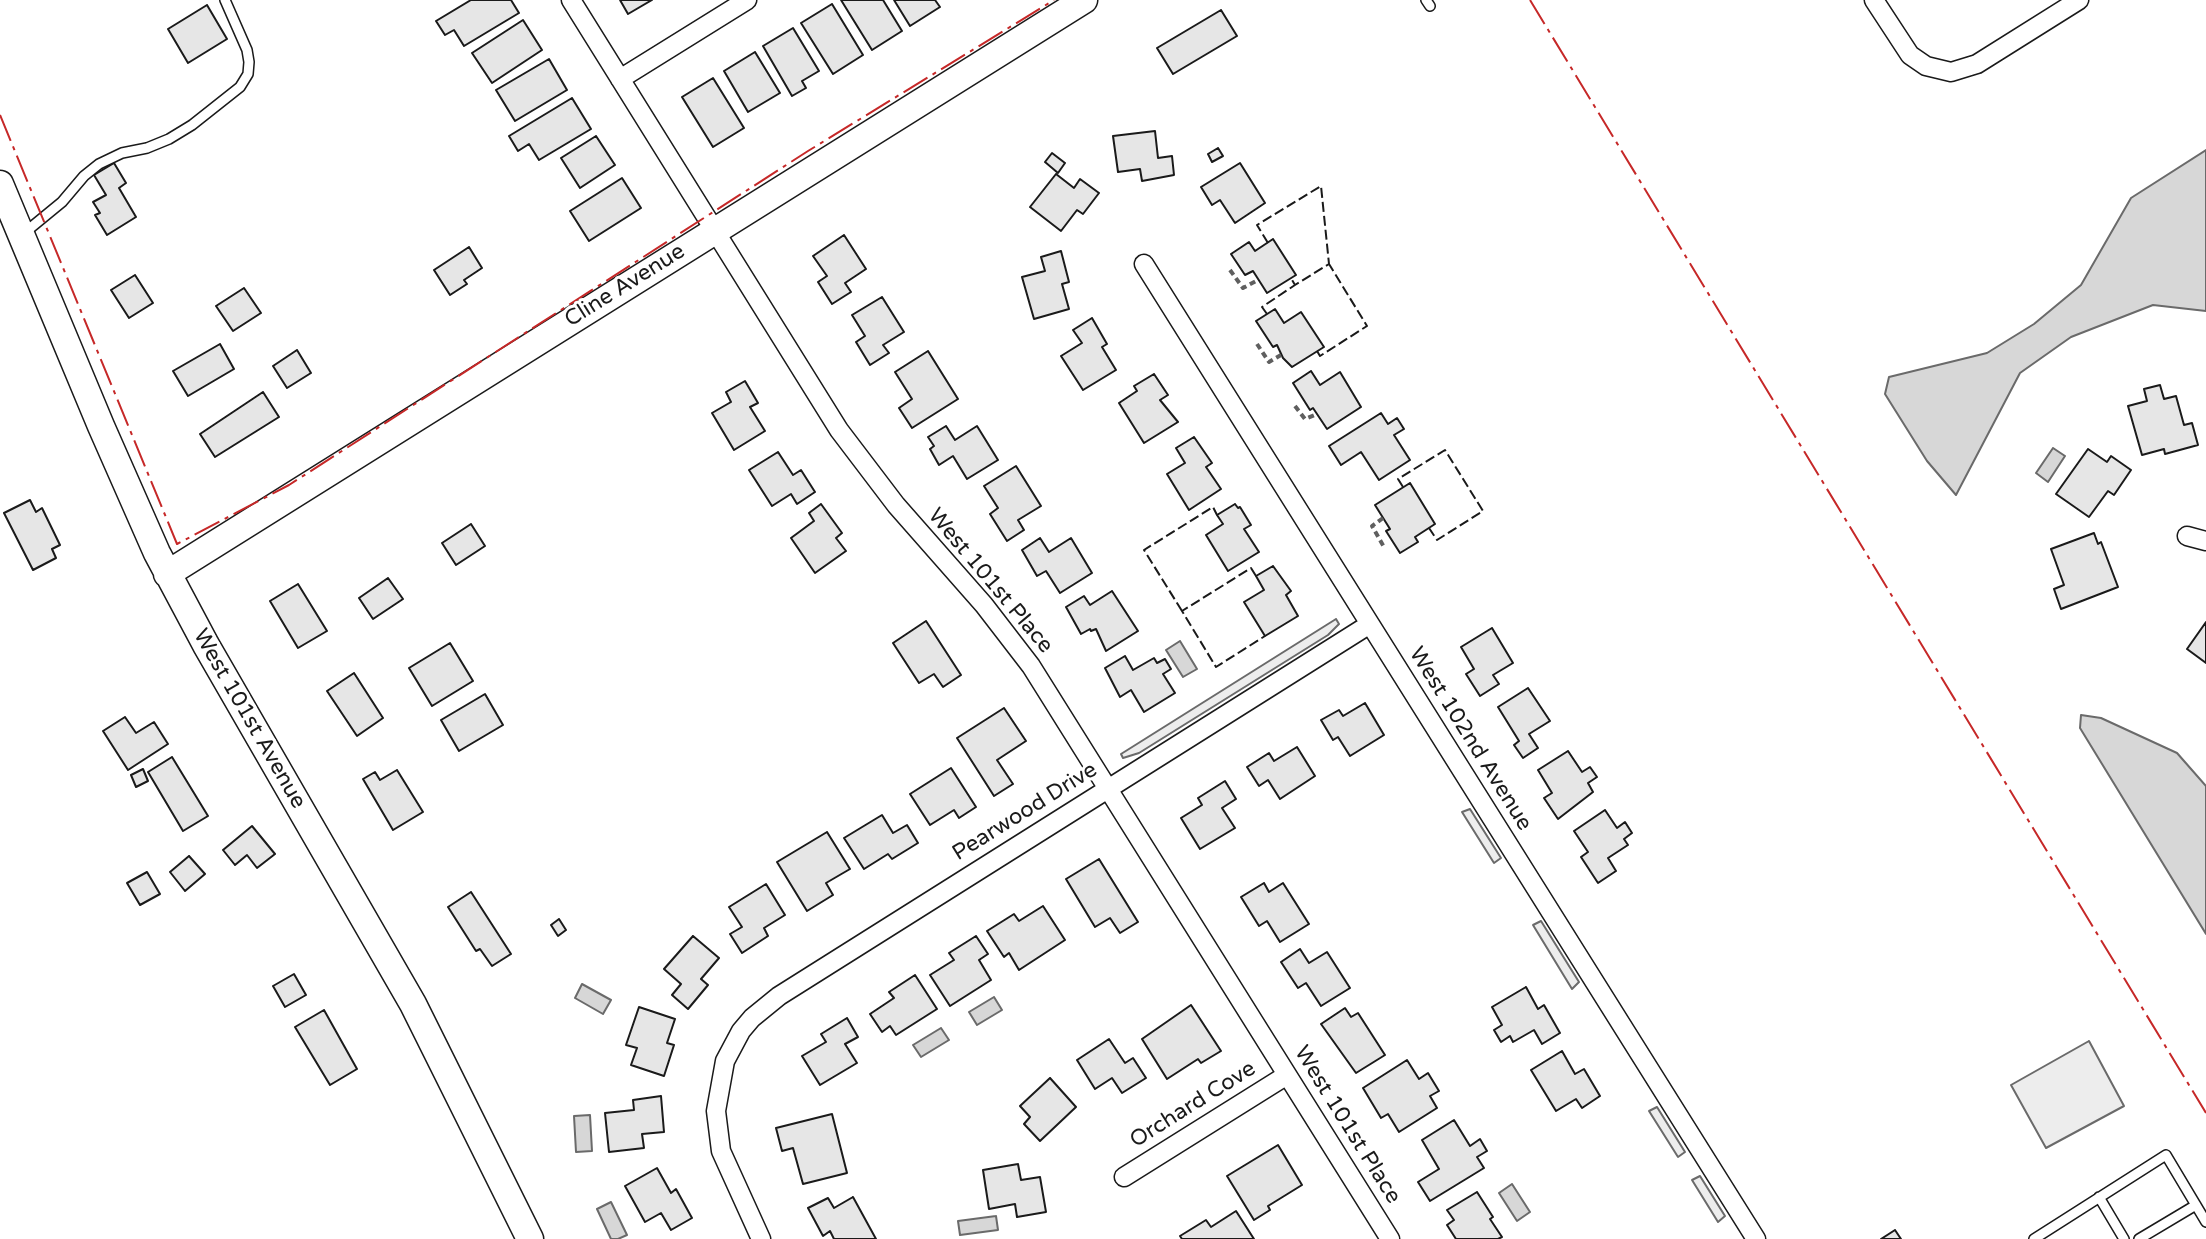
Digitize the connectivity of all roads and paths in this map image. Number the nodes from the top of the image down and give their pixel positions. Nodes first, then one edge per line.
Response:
1 (225, 0) edge
2 (571, 0) edge
3 (747, 0) edge
4 (1084, 0) edge
5 (1874, 0) edge
6 (2079, 0) edge
7 (620, 79) junction
8 (0, 184) edge
9 (714, 231) junction
10 (21, 235) junction
11 (1144, 264) dead end
12 (1230, 270) dead end
13 (1258, 280) dead end
14 (1257, 344) dead end
15 (1281, 355) dead end
16 (1295, 406) dead end
17 (1317, 414) dead end
18 (1383, 518) dead end
19 (2187, 536) dead end
20 (2206, 541) edge
21 (1384, 547) dead end
22 (167, 574) junction
23 (1370, 624) junction
24 (1107, 788) junction
25 (1287, 1075) junction
26 (1124, 1177) dead end
27 (2099, 1197) junction
28 (2196, 1205) junction
29 (2206, 1222) edge
30 (530, 1239) edge
31 (761, 1239) edge
32 (1390, 1239) edge
33 (1756, 1239) edge
34 (2034, 1239) edge
35 (2124, 1239) edge
36 (2139, 1239) edge

1 - 10 lane
2 - 7 street, West 101st Place
3 - 7 street
4 - 9 street, Cline Avenue
5 - 6 street
7 - 9 street, West 101st Place
8 - 10 street, West 101st Avenue
9 - 22 street, Cline Avenue
9 - 24 street, West 101st Place
10 - 22 street, West 101st Avenue
11 - 23 street, West 102nd Avenue
12 - 13 path
14 - 15 path
16 - 17 path
18 - 21 path
19 - 20 street
22 - 30 street, West 101st Avenue
23 - 24 street, Pearwood Drive
23 - 33 street, West 102nd Avenue
24 - 25 street, West 101st Place
24 - 31 street, Pearwood Drive
25 - 26 street, Orchard Cove
25 - 32 street, West 101st Place
27 - 28 lane
27 - 34 lane
27 - 35 lane
28 - 29 lane
28 - 36 lane

